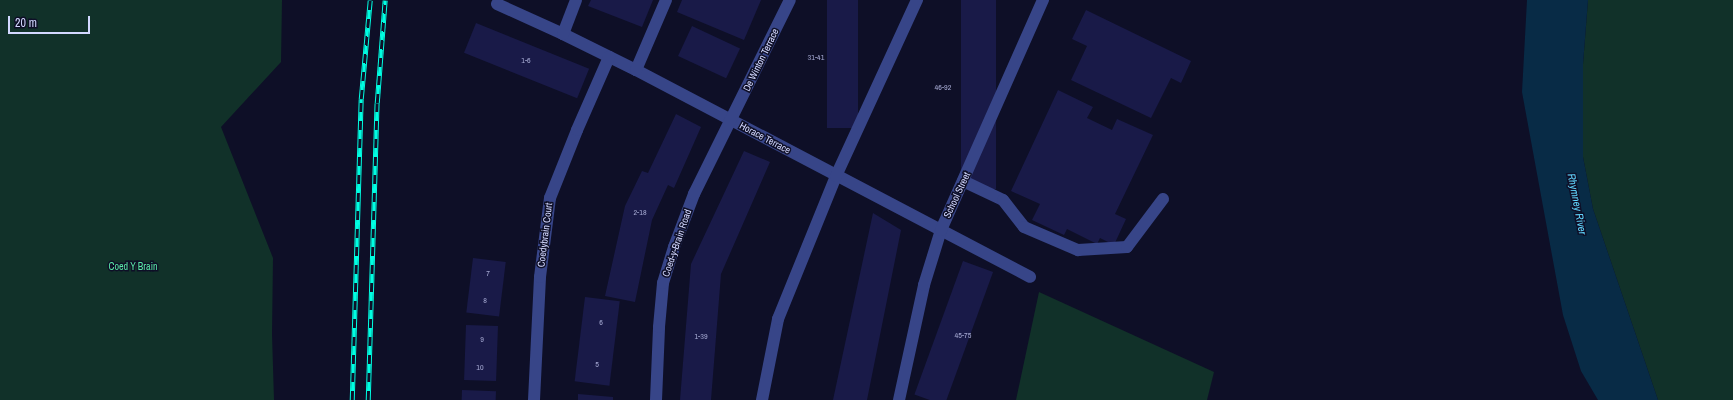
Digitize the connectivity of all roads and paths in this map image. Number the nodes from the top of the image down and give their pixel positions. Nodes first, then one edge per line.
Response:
1 (576, 0) edge
2 (666, 0) edge
3 (790, 0) edge
4 (916, 0) edge
5 (1043, 0) edge
6 (497, 4) dead end
7 (563, 34) junction
8 (609, 57) junction
9 (636, 70) junction
10 (732, 120) junction
11 (836, 176) junction
12 (963, 181) junction
13 (1163, 199) dead end
14 (941, 230) junction
15 (1030, 277) dead end
16 (534, 400) edge
17 (656, 400) edge
18 (762, 400) edge
19 (899, 400) edge

1 - 7 street
2 - 9 street
3 - 10 street, De Winton Terrace
4 - 11 street
5 - 12 street, School Street
6 - 7 street, Horace Terrace
7 - 8 street, Horace Terrace
8 - 9 street, Horace Terrace
8 - 16 street, Coedybrain Court
9 - 10 street, Horace Terrace
10 - 11 street, Horace Terrace
10 - 17 street, Coed-y-Brain Road
11 - 14 street, Horace Terrace
11 - 18 street
12 - 13 street
12 - 14 street, School Street
14 - 15 street, Horace Terrace
14 - 19 street, School Street

